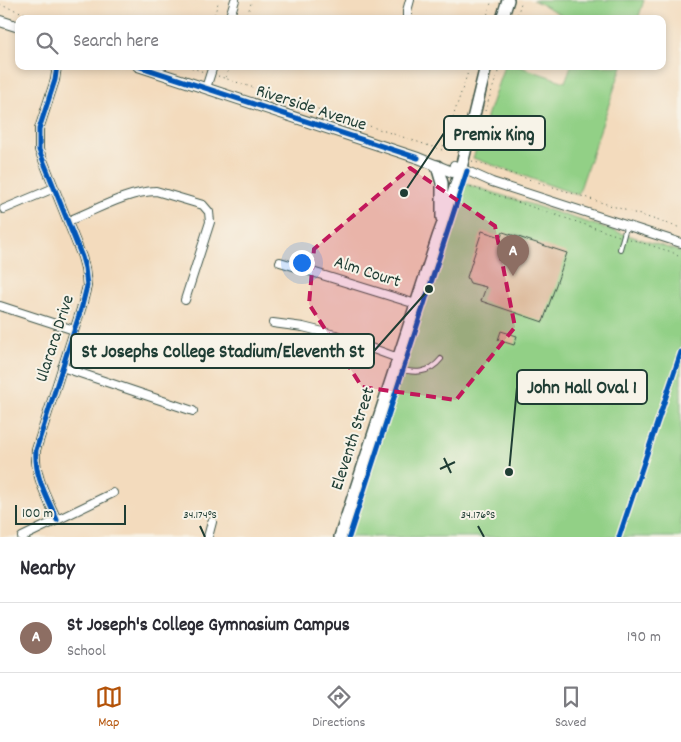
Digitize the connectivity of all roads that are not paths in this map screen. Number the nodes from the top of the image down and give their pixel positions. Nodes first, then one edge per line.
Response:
1 (235, 0) edge
2 (410, 0) edge
3 (508, 0) edge
4 (230, 15) edge
5 (407, 15) edge
6 (503, 15) edge
7 (0, 21) edge
8 (15, 26) edge
9 (56, 70) edge
10 (60, 70) edge
11 (150, 70) edge
12 (212, 70) edge
13 (485, 70) edge
14 (55, 80) junction
15 (206, 88) junction
16 (418, 158) junction
17 (437, 166) junction
18 (459, 173) junction
19 (54, 188) junction
20 (4, 208) dead end
21 (442, 219) junction
22 (68, 221) junction
23 (626, 227) junction
24 (438, 237) junction
25 (681, 243) edge
26 (620, 249) dead end
27 (280, 262) dead end
28 (186, 300) dead end
29 (416, 304) junction
30 (0, 306) edge
31 (273, 322) dead end
32 (74, 330) junction
33 (441, 359) dead end
34 (397, 362) junction
35 (62, 367) junction
36 (193, 411) dead end
37 (113, 493) dead end
38 (57, 520) junction
39 (212, 522) dead end
40 (22, 537) edge
41 (208, 537) edge
42 (340, 537) edge

1 - 4 street
2 - 5 street
3 - 6 main road
7 - 8 street
9 - 14 street, Ularara Drive
10 - 14 street, Ularara Drive
11 - 15 street, Riverside Avenue
12 - 15 street
13 - 18 main road, Eleventh Street
14 - 19 street, Ularara Drive
15 - 16 street, Riverside Avenue
16 - 17 street, Riverside Avenue
16 - 18 street, Riverside Avenue
17 - 18 street, Riverside Avenue
17 - 21 main road
18 - 21 main road, Eleventh Street
18 - 23 street, Riverside Avenue
18 - 24 main road, Eleventh Street
19 - 20 street
19 - 22 street, Ularara Drive
21 - 24 main road, Eleventh Street
22 - 28 street
22 - 32 street, Ularara Drive
23 - 25 street, Riverside Avenue
23 - 26 lane
24 - 29 main road, Eleventh Street
27 - 29 street, Alm Court
29 - 34 main road, Eleventh Street
30 - 32 street
31 - 34 street
32 - 35 street, Ularara Drive
33 - 34 lane
34 - 42 main road, Eleventh Street
35 - 36 street
35 - 38 street, Ularara Drive
37 - 38 street
38 - 40 street
39 - 41 street

